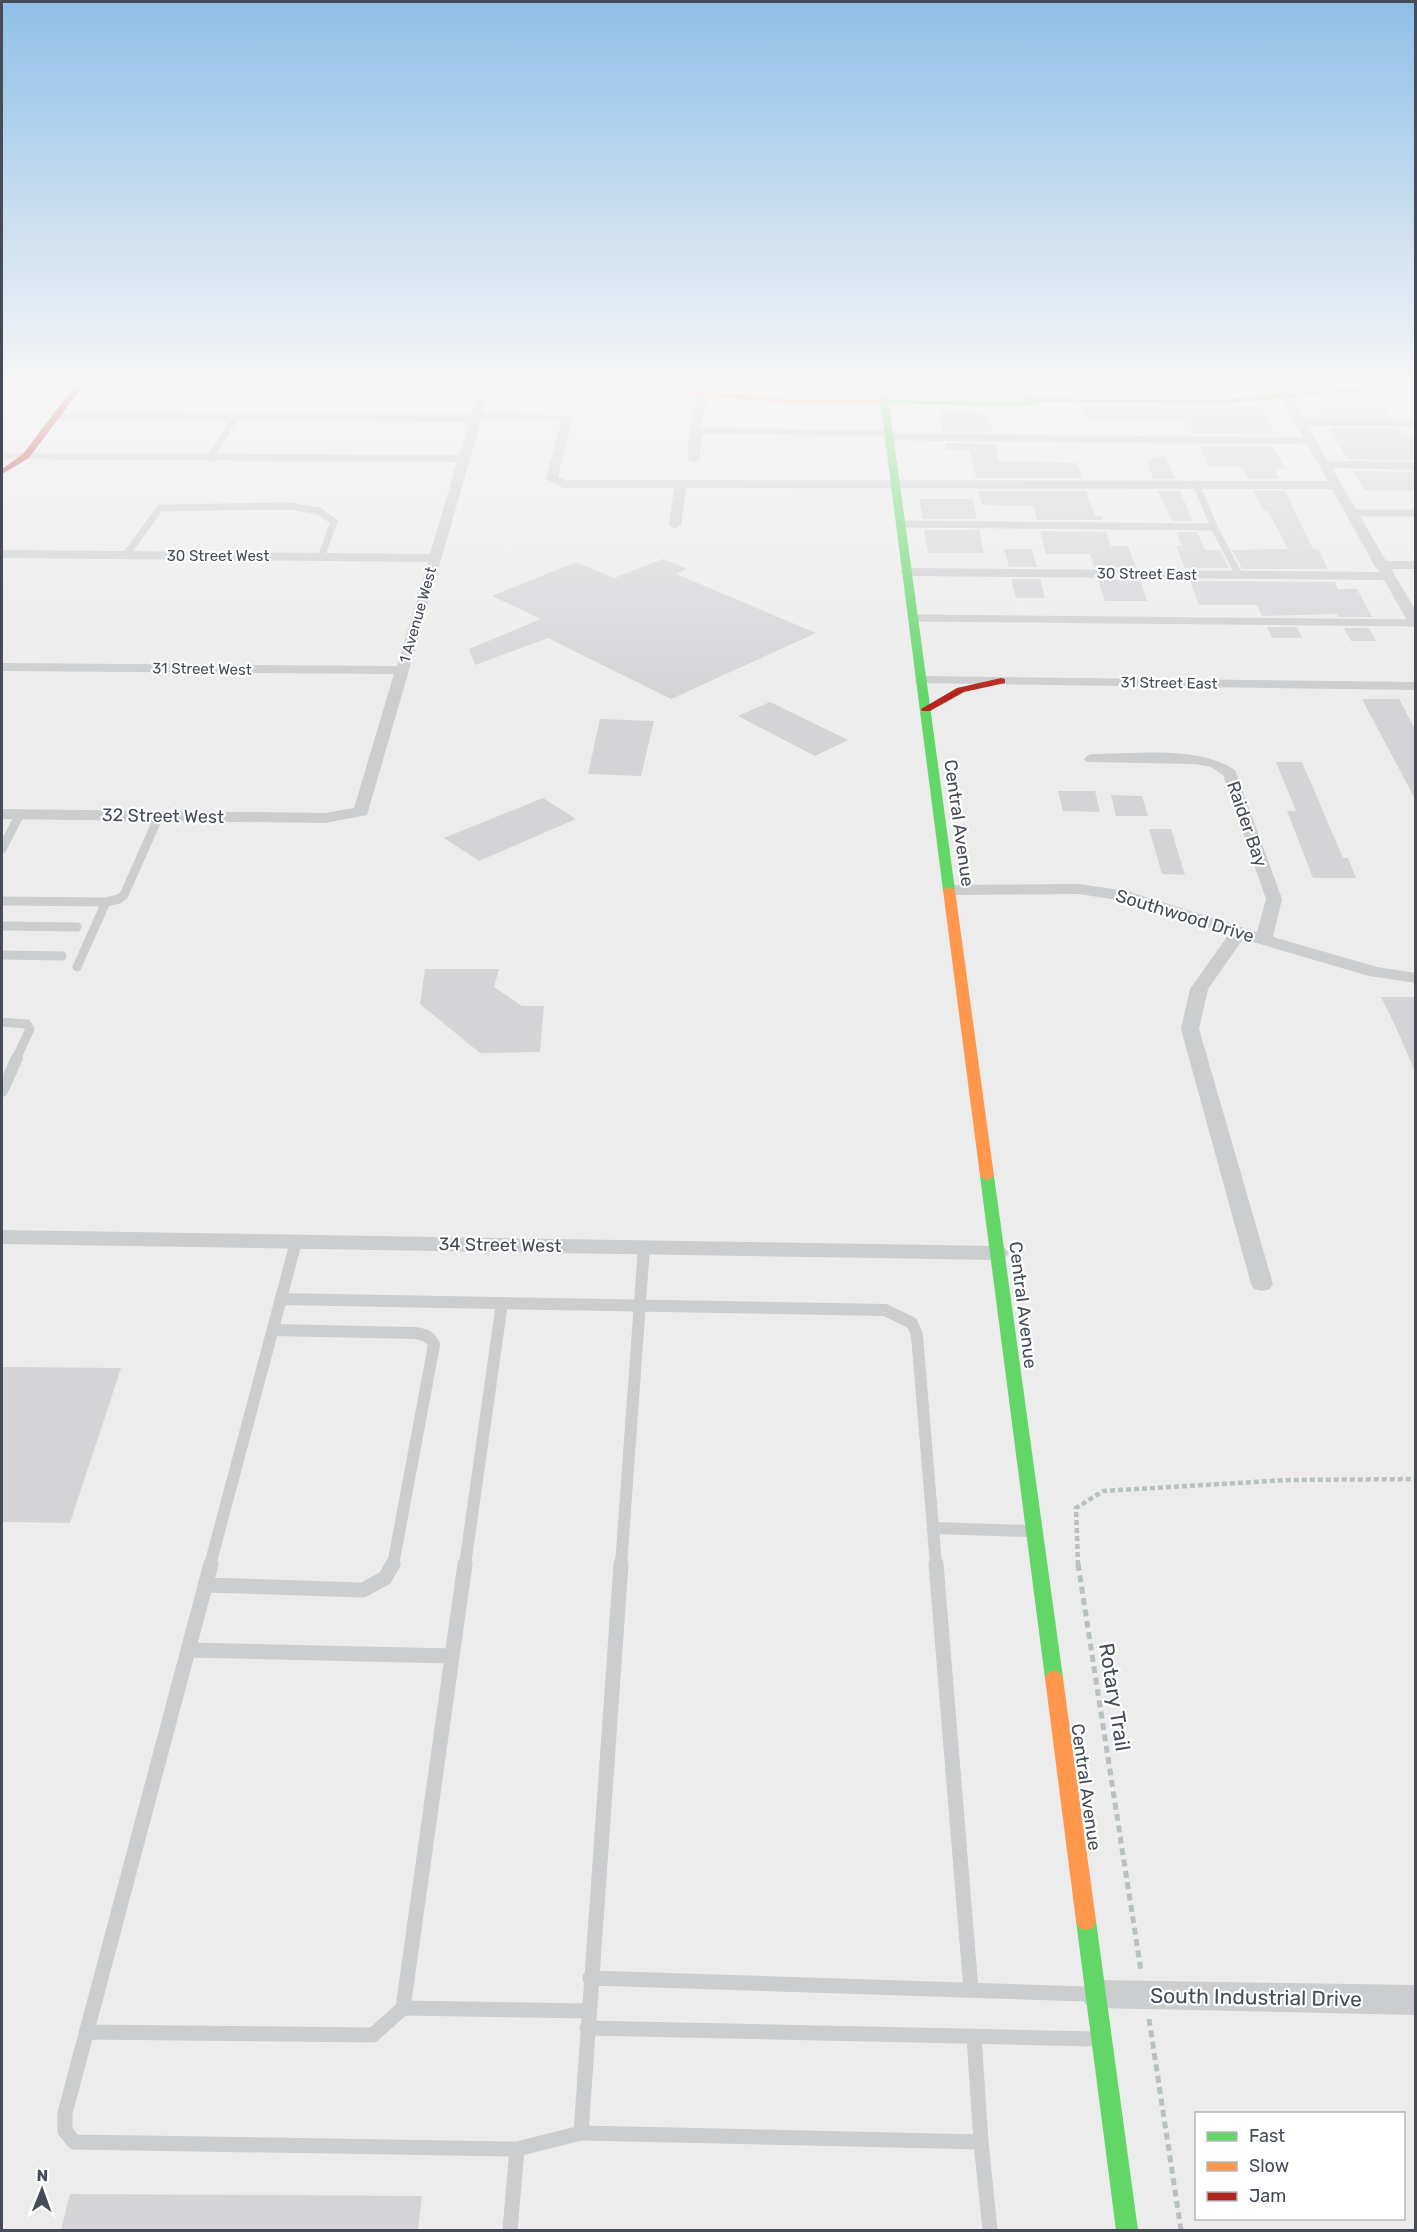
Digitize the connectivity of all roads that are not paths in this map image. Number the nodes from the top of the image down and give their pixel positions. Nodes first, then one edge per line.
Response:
1 (455, 488) edge
2 (680, 488) edge
3 (896, 488) edge
4 (1199, 488) edge
5 (1337, 488) edge
6 (1352, 513) junction
7 (1416, 513) edge
8 (901, 524) junction
9 (675, 525) dead end
10 (1214, 527) junction
11 (2, 554) edge
12 (126, 555) junction
13 (321, 557) junction
14 (435, 558) junction
15 (1416, 565) edge
16 (1384, 570) junction
17 (907, 572) junction
18 (1239, 575) junction
19 (913, 618) junction
20 (1415, 623) edge
21 (2, 667) edge
22 (402, 670) junction
23 (922, 680) junction
24 (1001, 681) junction
25 (1416, 686) edge
26 (926, 709) junction
27 (1092, 759) dead end
28 (2, 814) edge
29 (20, 814) junction
30 (159, 816) junction
31 (325, 818) joint
32 (2, 849) edge
33 (950, 890) junction
34 (2, 901) edge
35 (106, 902) junction
36 (2, 926) edge
37 (77, 927) dead end
38 (1239, 932) junction
39 (1264, 940) junction
40 (2, 956) edge
41 (62, 956) dead end
42 (77, 967) dead end
43 (1416, 978) edge
44 (2, 1022) edge
45 (2, 1091) edge
46 (2, 1237) edge
47 (296, 1242) junction
48 (644, 1247) junction
49 (998, 1253) junction
50 (1262, 1284) dead end
51 (281, 1299) junction
52 (502, 1303) junction
53 (639, 1306) junction
54 (273, 1330) junction
55 (933, 1528) junction
56 (1034, 1531) junction
57 (205, 1586) junction
58 (188, 1650) junction
59 (452, 1656) junction
60 (590, 1978) junction
61 (971, 1990) junction
62 (1096, 1994) junction
63 (1416, 2000) edge
64 (403, 2008) junction
65 (588, 2011) junction
66 (587, 2028) junction
67 (86, 2032) junction
68 (974, 2037) junction
69 (1102, 2039) junction
70 (581, 2133) junction
71 (981, 2142) junction
72 (517, 2149) junction
73 (510, 2230) edge
74 (990, 2230) edge
75 (1127, 2230) edge

1 - 14 street, 1 Avenue West
2 - 9 street
3 - 8 main road, Central Avenue
4 - 10 lane
5 - 6 street
6 - 7 lane
6 - 16 street
8 - 10 lane
8 - 17 main road, Central Avenue
10 - 18 lane
11 - 12 street, 30 Street West
12 - 13 street, 30 Street West
12 - 13 lane
13 - 14 street, 30 Street West
14 - 22 street, 1 Avenue West
15 - 16 street, 30 Street East
16 - 18 street, 30 Street East
16 - 20 street
17 - 18 street, 30 Street East
17 - 19 main road, Central Avenue
19 - 20 lane
19 - 23 main road, Central Avenue
21 - 22 street, 31 Street West
22 - 31 street, 1 Avenue West
23 - 24 street, 31 Street East
23 - 26 main road, Central Avenue
24 - 25 street, 31 Street East
24 - 26 main road
26 - 33 main road, Central Avenue
27 - 39 street, Raider Bay
28 - 29 street, 32 Street West
29 - 30 street, 32 Street West
29 - 32 lane
30 - 31 street, 32 Street West
30 - 35 lane
33 - 38 street, Southwood Drive
33 - 49 main road, Central Avenue
34 - 35 lane
35 - 42 lane
36 - 37 lane
38 - 39 street, Southwood Drive
38 - 50 street
39 - 43 street, Southwood Drive
40 - 41 lane
44 - 45 lane
46 - 47 street, 34 Street West
47 - 48 street, 34 Street West
47 - 51 lane
48 - 49 street, 34 Street West
48 - 53 lane
49 - 56 main road, Central Avenue
51 - 52 lane
51 - 54 lane
52 - 53 lane
52 - 59 lane
53 - 55 lane
53 - 60 lane
54 - 57 lane
54 - 57 lane
55 - 56 lane
55 - 61 lane
56 - 62 main road, Central Avenue
57 - 58 lane
58 - 59 lane
58 - 67 lane
59 - 64 lane
60 - 61 lane
60 - 65 lane
61 - 62 lane
62 - 63 street, South Industrial Drive
62 - 69 main road, Central Avenue
64 - 65 lane
64 - 67 lane
65 - 66 lane
66 - 68 lane
66 - 70 lane
67 - 72 lane
68 - 69 lane
68 - 71 lane
69 - 75 main road, Central Avenue
70 - 71 lane
70 - 72 lane
71 - 74 lane
72 - 73 lane

